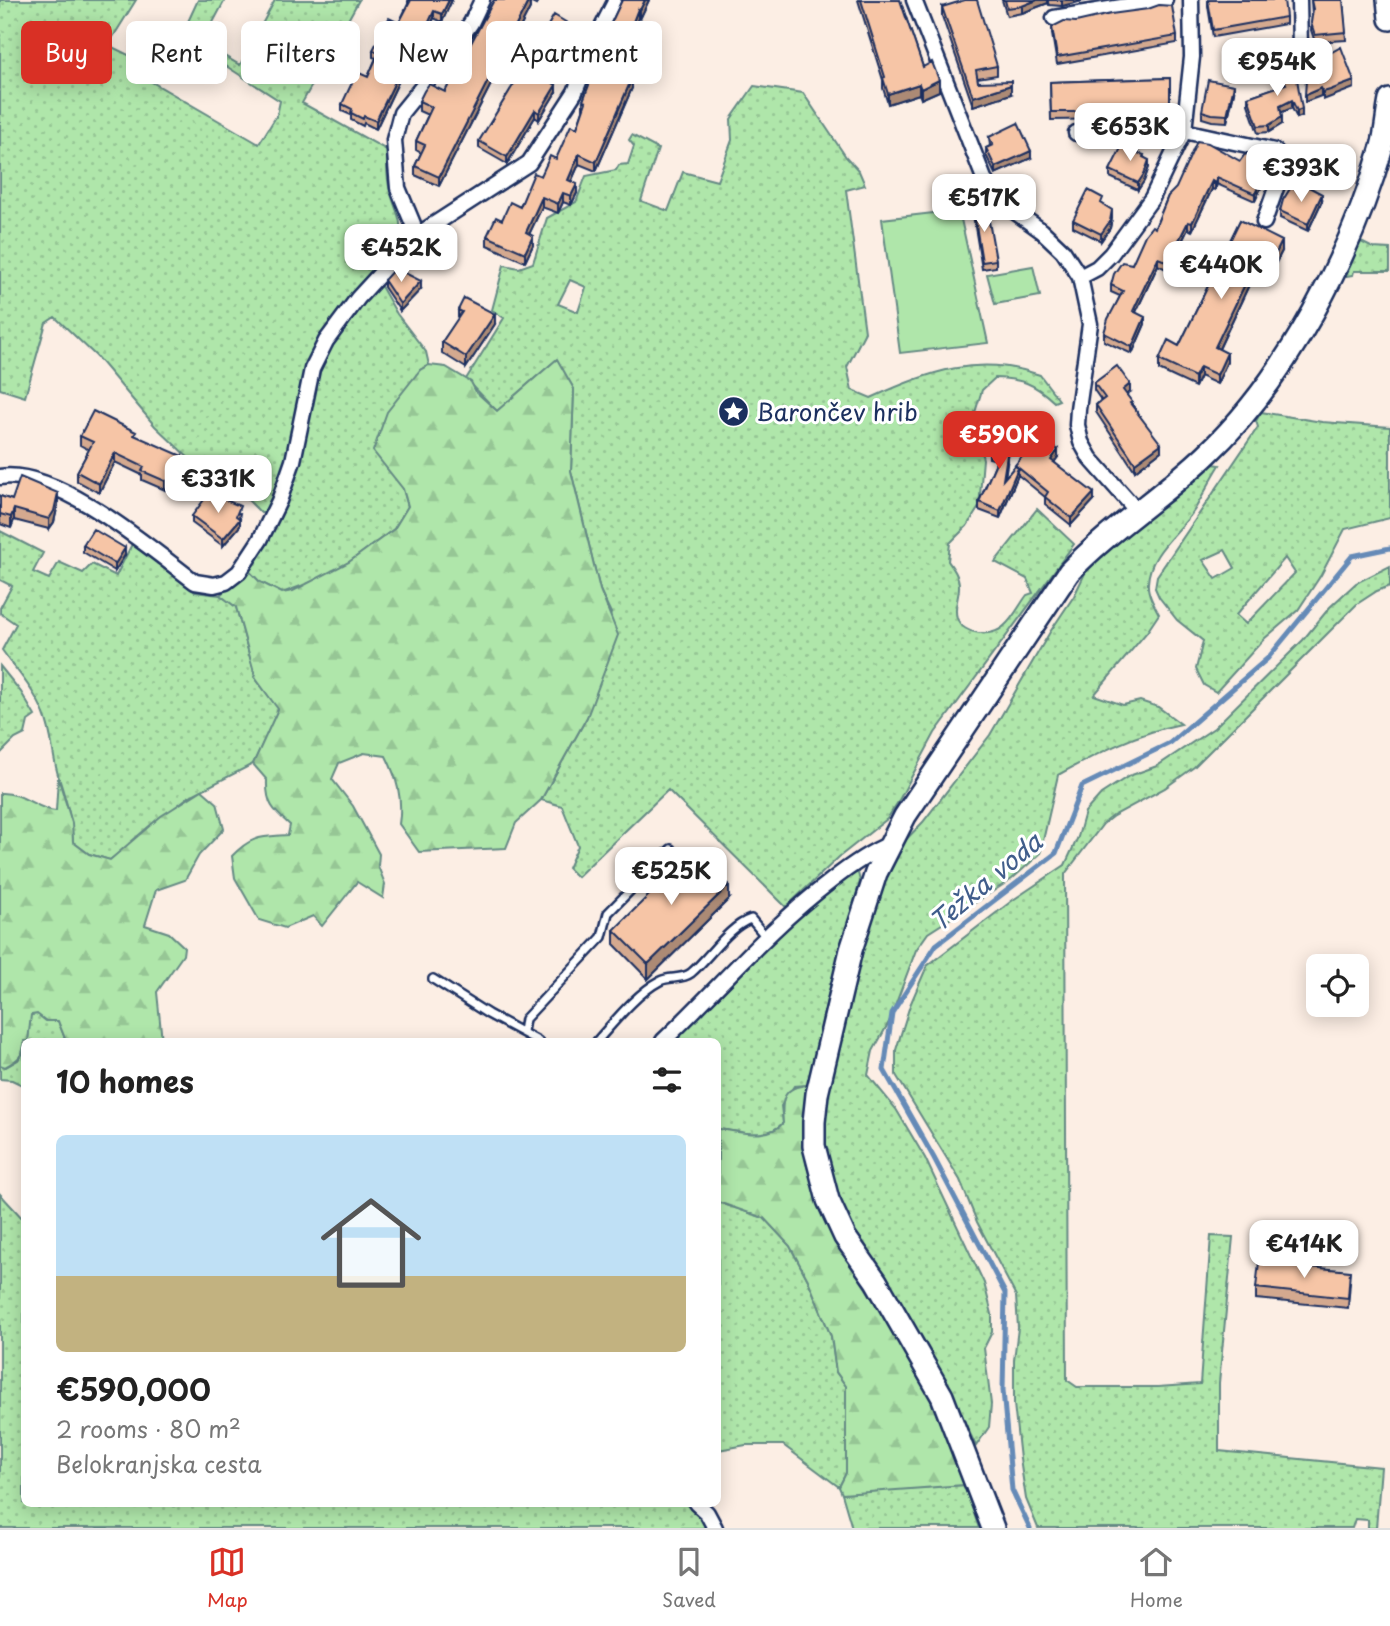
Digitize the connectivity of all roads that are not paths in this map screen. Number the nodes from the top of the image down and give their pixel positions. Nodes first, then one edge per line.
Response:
1 (482, 0) edge
2 (616, 0) edge
3 (914, 0) edge
4 (1165, 0) edge
5 (1191, 0) edge
6 (1299, 0) edge
7 (1388, 0) edge
8 (1054, 18) dead end
9 (1390, 19) edge
10 (1300, 48) dead end
11 (1390, 100) edge
12 (1184, 131) junction
13 (1076, 133) dead end
14 (1264, 222) dead end
15 (413, 238) junction
16 (1080, 277) junction
17 (0, 477) edge
18 (1137, 510) junction
19 (890, 844) junction
20 (671, 849) dead end
21 (766, 937) junction
22 (433, 979) dead end
23 (523, 1032) junction
24 (533, 1038) edge
25 (600, 1038) edge
26 (666, 1038) edge
27 (700, 1507) edge
28 (715, 1528) edge
29 (993, 1528) edge

1 - 15 street
2 - 15 street
3 - 16 street
4 - 8 street
5 - 12 street
6 - 10 street
7 - 9 main road
11 - 18 main road
12 - 13 street
12 - 14 street
12 - 16 street
15 - 17 street
16 - 18 street
18 - 19 main road
19 - 21 street
19 - 29 main road
20 - 23 lane
21 - 25 lane
21 - 26 street
22 - 23 lane
23 - 24 lane
27 - 28 street

